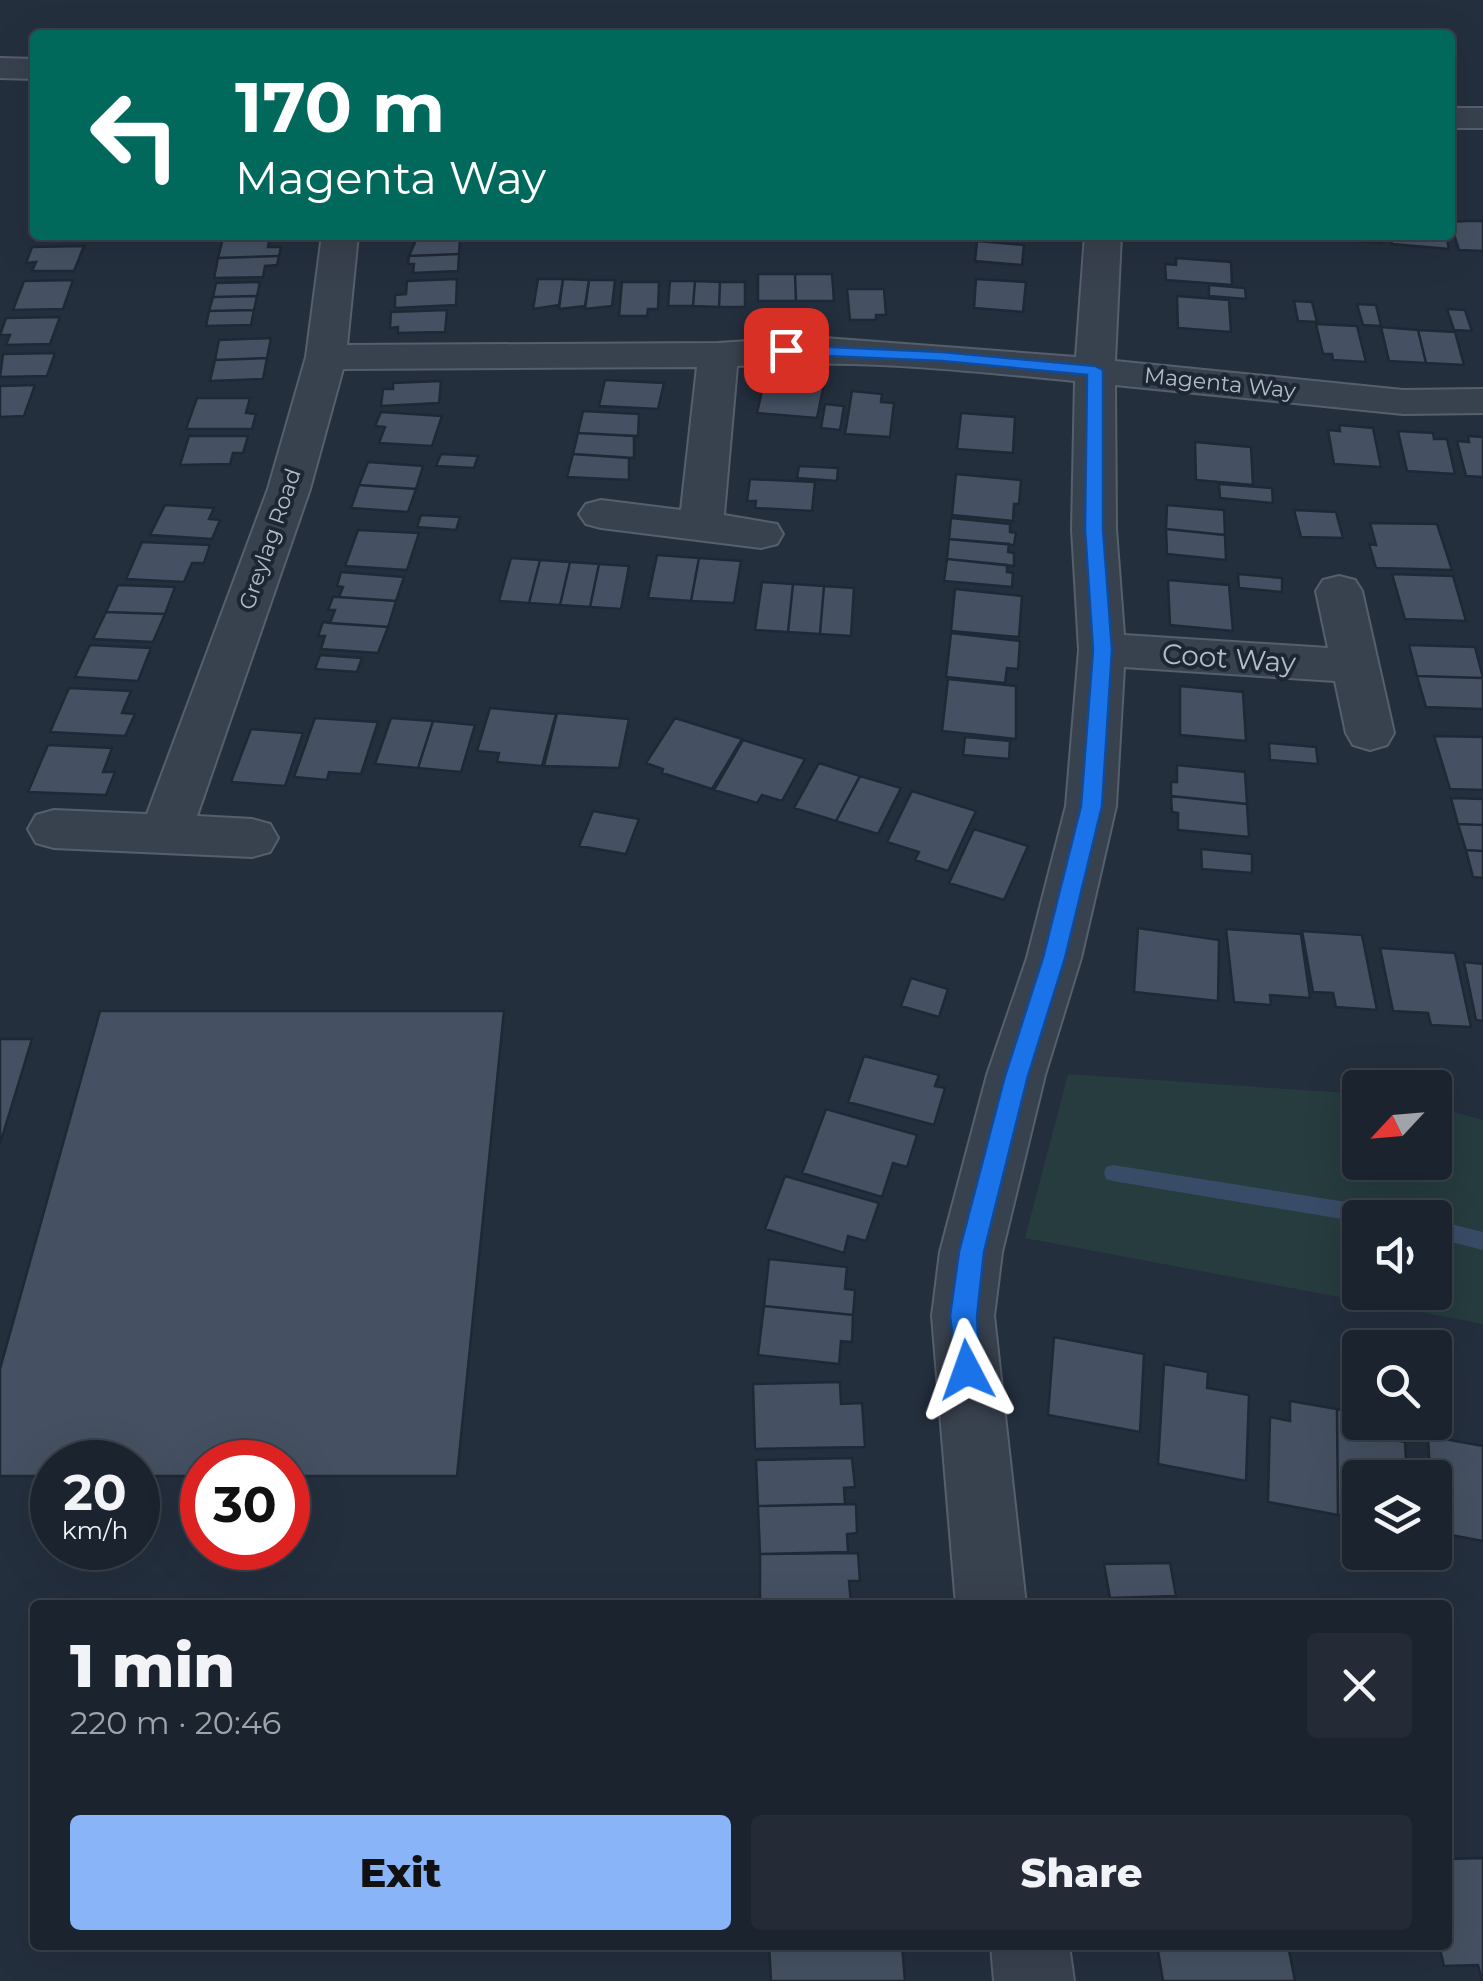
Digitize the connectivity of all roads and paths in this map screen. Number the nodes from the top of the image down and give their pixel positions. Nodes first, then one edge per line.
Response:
1 (0, 68) edge
2 (30, 68) edge
3 (1455, 118) edge
4 (1483, 118) edge
5 (339, 240) edge
6 (1103, 240) edge
7 (718, 355) junction
8 (326, 357) junction
9 (1095, 370) junction
10 (1483, 401) edge
11 (601, 514) dead end
12 (700, 526) junction
13 (762, 534) dead end
14 (1338, 591) dead end
15 (1102, 650) junction
16 (1355, 666) junction
17 (1370, 733) dead end
18 (54, 829) dead end
19 (165, 834) junction
20 (252, 838) dead end
21 (991, 1600) edge
22 (1031, 1950) edge
23 (1034, 1981) edge

1 - 2 street
3 - 4 street
5 - 8 street, Greylag Road
6 - 9 street
7 - 8 street, Magenta Way
7 - 9 street, Magenta Way
7 - 12 street
8 - 19 street, Greylag Road
9 - 10 street, Magenta Way
9 - 15 street
11 - 12 street
12 - 13 street
14 - 16 street
15 - 16 street, Coot Way
15 - 21 street
16 - 17 street
18 - 19 street
19 - 20 street
22 - 23 street

